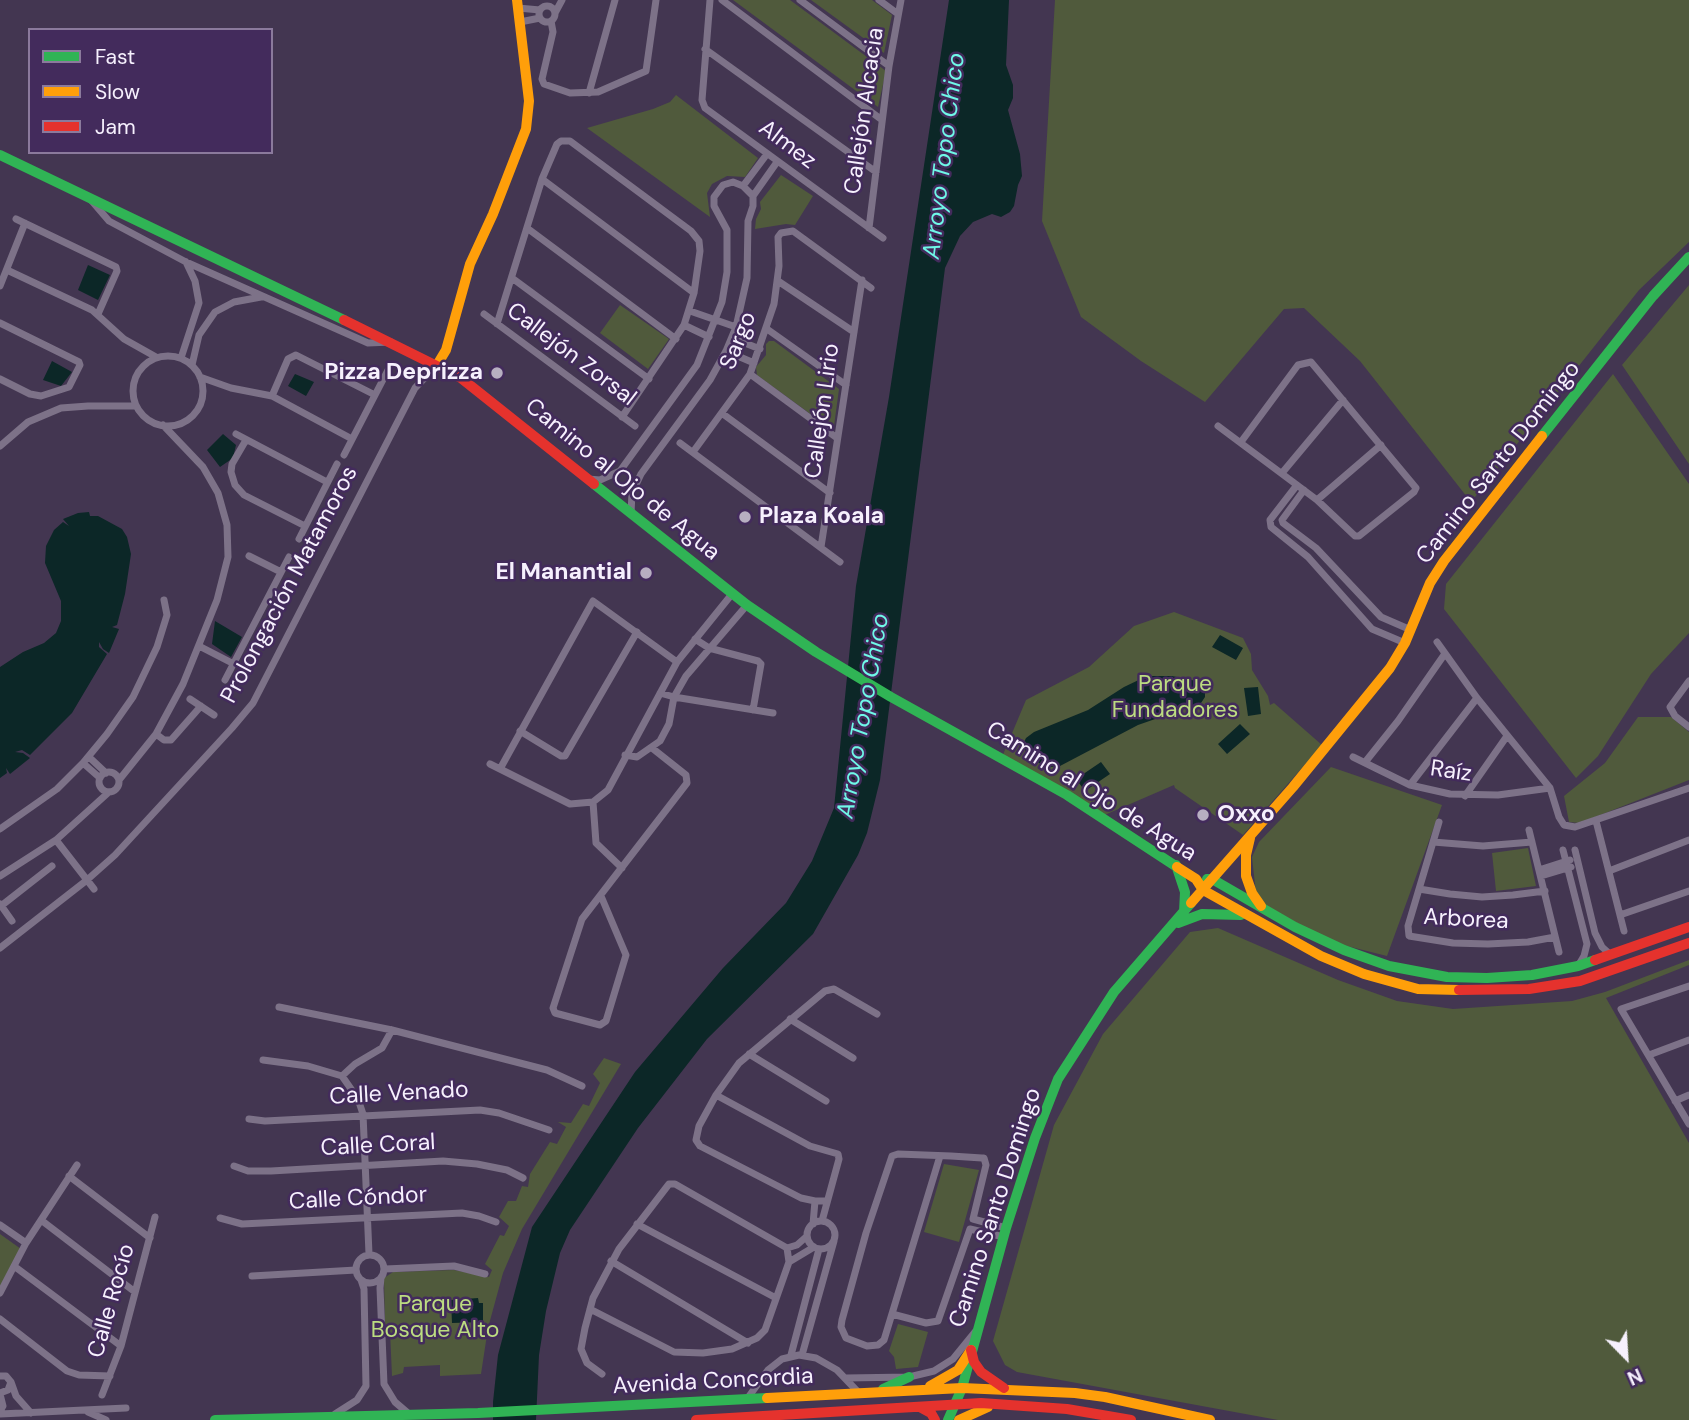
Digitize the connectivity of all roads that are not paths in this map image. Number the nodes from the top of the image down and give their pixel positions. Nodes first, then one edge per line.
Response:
1 (562, 0) edge
2 (615, 0) edge
3 (656, 0) edge
4 (710, 0) edge
5 (722, 0) edge
6 (800, 0) edge
7 (879, 0) edge
8 (901, 0) edge
9 (518, 4) edge
10 (543, 9) edge
11 (898, 14) junction
12 (553, 17) junction
13 (520, 22) junction
14 (705, 49) junction
15 (889, 66) junction
16 (589, 93) junction
17 (882, 120) junction
18 (767, 154) junction
19 (0, 155) edge
20 (778, 162) junction
21 (876, 173) junction
22 (542, 180) junction
23 (743, 186) junction
24 (752, 196) junction
25 (91, 200) junction
26 (16, 219) dead end
27 (25, 223) junction
28 (527, 228) junction
29 (869, 228) junction
30 (883, 238) dead end
31 (1689, 257) edge
32 (186, 262) junction
33 (7, 270) junction
34 (512, 278) junction
35 (862, 280) junction
36 (778, 281) junction
37 (0, 286) edge
38 (872, 288) dead end
39 (694, 293) junction
40 (261, 297) junction
41 (199, 303) junction
42 (690, 310) junction
43 (215, 313) junction
44 (484, 313) dead end
45 (98, 314) junction
46 (716, 319) junction
47 (0, 323) edge
48 (497, 324) junction
49 (684, 325) junction
50 (736, 327) junction
51 (767, 330) junction
52 (854, 332) junction
53 (709, 337) junction
54 (732, 338) junction
55 (676, 339) junction
56 (391, 342) junction
57 (760, 349) junction
58 (726, 351) junction
59 (156, 357) junction
60 (181, 358) junction
61 (754, 363) junction
62 (191, 365) junction
63 (437, 365) junction
64 (388, 370) dead end
65 (750, 374) junction
66 (200, 377) junction
67 (0, 379) edge
68 (649, 379) junction
69 (846, 385) junction
70 (58, 391) junction
71 (375, 395) junction
72 (272, 396) junction
73 (1343, 400) junction
74 (136, 406) junction
75 (61, 408) junction
76 (723, 414) junction
77 (622, 417) junction
78 (163, 425) junction
79 (635, 426) dead end
80 (1218, 426) dead end
81 (236, 434) dead end
82 (837, 438) junction
83 (352, 439) junction
84 (246, 440) junction
85 (1241, 442) junction
86 (680, 443) dead end
87 (1381, 444) junction
88 (0, 446) edge
89 (692, 452) junction
90 (344, 455) dead end
91 (627, 463) junction
92 (337, 464) dead end
93 (1282, 473) junction
94 (641, 474) junction
95 (587, 479) junction
96 (327, 482) junction
97 (234, 485) junction
98 (1297, 485) junction
99 (1304, 490) junction
100 (218, 493) junction
101 (830, 494) junction
102 (1317, 500) junction
103 (631, 514) junction
104 (305, 526) junction
105 (299, 539) dead end
106 (821, 547) junction
107 (249, 556) dead end
108 (289, 556) dead end
109 (840, 562) dead end
110 (281, 572) junction
111 (732, 594) junction
112 (164, 600) dead end
113 (747, 605) junction
114 (1410, 630) junction
115 (637, 632) junction
116 (695, 639) junction
117 (1437, 642) dead end
118 (1405, 643) junction
119 (199, 646) junction
120 (709, 648) junction
121 (1444, 654) junction
122 (677, 662) junction
123 (234, 664) junction
124 (225, 680) dead end
125 (1689, 681) edge
126 (660, 693) junction
127 (674, 697) junction
128 (1477, 698) junction
129 (190, 699) dead end
130 (201, 706) junction
131 (752, 710) junction
132 (773, 713) dead end
133 (214, 715) dead end
134 (1689, 727) edge
135 (520, 731) junction
136 (156, 734) junction
137 (1507, 736) junction
138 (652, 748) junction
139 (625, 755) junction
140 (1353, 757) dead end
141 (86, 760) junction
142 (1366, 761) junction
143 (490, 764) dead end
144 (500, 769) junction
145 (103, 776) junction
146 (119, 780) junction
147 (1410, 785) junction
148 (1550, 788) junction
149 (1689, 788) edge
150 (109, 792) junction
151 (1465, 796) junction
152 (593, 802) junction
153 (1596, 821) junction
154 (1439, 822) dead end
155 (0, 829) edge
156 (1255, 829) junction
157 (1529, 830) dead end
158 (56, 840) junction
159 (1689, 840) edge
160 (1433, 842) junction
161 (1532, 842) junction
162 (1563, 850) dead end
163 (1175, 864) junction
164 (1567, 864) junction
165 (52, 866) dead end
166 (622, 868) junction
167 (1609, 871) junction
168 (1540, 873) junction
169 (0, 876) edge
170 (1196, 879) junction
171 (1212, 879) junction
172 (87, 880) junction
173 (94, 889) dead end
174 (1419, 889) junction
175 (1203, 890) junction
176 (1545, 891) junction
177 (1689, 891) edge
178 (601, 896) junction
179 (1, 905) edge
180 (1264, 909) junction
181 (1184, 912) junction
182 (1620, 915) junction
183 (1249, 916) junction
184 (12, 921) dead end
185 (1689, 927) edge
186 (1168, 929) junction
187 (1624, 931) dead end
188 (1676, 932) junction
189 (1555, 937) junction
190 (1685, 945) edge
191 (0, 948) edge
192 (1559, 952) dead end
193 (1612, 956) junction
194 (1578, 966) junction
195 (1689, 986) edge
196 (279, 1007) dead end
197 (877, 1014) dead end
198 (790, 1019) junction
199 (392, 1030) junction
200 (1689, 1040) edge
201 (749, 1054) junction
202 (1648, 1055) junction
203 (853, 1058) dead end
204 (263, 1060) dead end
205 (342, 1076) junction
206 (582, 1086) dead end
207 (716, 1095) junction
208 (1689, 1096) edge
209 (826, 1101) dead end
210 (1675, 1101) junction
211 (363, 1114) junction
212 (249, 1119) dead end
213 (1689, 1124) edge
214 (549, 1130) dead end
215 (940, 1156) junction
216 (76, 1165) dead end
217 (233, 1166) dead end
218 (364, 1167) junction
219 (69, 1176) junction
220 (523, 1178) dead end
221 (815, 1201) junction
222 (826, 1201) junction
223 (155, 1217) dead end
224 (220, 1218) dead end
225 (367, 1218) junction
226 (41, 1220) junction
227 (822, 1221) junction
228 (496, 1222) dead end
229 (637, 1224) junction
230 (813, 1224) junction
231 (0, 1225) edge
232 (1005, 1233) junction
233 (806, 1237) junction
234 (150, 1238) junction
235 (834, 1241) junction
236 (26, 1243) junction
237 (787, 1248) junction
238 (817, 1248) junction
239 (369, 1254) junction
240 (611, 1261) junction
241 (789, 1262) junction
242 (14, 1266) junction
243 (356, 1270) junction
244 (383, 1273) junction
245 (485, 1274) dead end
246 (252, 1276) dead end
247 (361, 1280) junction
248 (135, 1292) junction
249 (0, 1293) edge
250 (776, 1298) junction
251 (806, 1301) junction
252 (816, 1304) junction
253 (590, 1309) junction
254 (892, 1314) junction
255 (0, 1319) edge
256 (978, 1328) junction
257 (382, 1341) junction
258 (365, 1342) junction
259 (748, 1343) junction
260 (121, 1346) junction
261 (971, 1350) junction
262 (802, 1355) junction
263 (791, 1356) junction
264 (602, 1374) dead end
265 (0, 1375) edge
266 (110, 1376) junction
267 (909, 1377) junction
268 (846, 1378) junction
269 (10, 1382) junction
270 (384, 1384) junction
271 (366, 1386) junction
272 (920, 1390) junction
273 (1007, 1390) junction
274 (1024, 1391) junction
275 (876, 1392) junction
276 (859, 1393) junction
277 (0, 1394) edge
278 (102, 1395) dead end
279 (959, 1396) junction
280 (746, 1400) junction
281 (1004, 1404) junction
282 (917, 1406) junction
283 (126, 1408) dead end
284 (892, 1408) junction
285 (84, 1410) junction
286 (0, 1412) edge
287 (31, 1413) junction
288 (411, 1415) junction
289 (329, 1417) junction
290 (106, 1420) edge
291 (215, 1420) edge
292 (696, 1420) edge
293 (935, 1420) edge
294 (948, 1420) edge
295 (959, 1420) edge
296 (1131, 1420) edge
297 (1210, 1420) edge

1 - 12 street
2 - 16 street
3 - 16 street
4 - 14 street
5 - 17 street
6 - 15 street
7 - 11 street
8 - 11 street, Callejón Alcacia
9 - 10 street
9 - 13 street
10 - 12 street
10 - 12 street
10 - 13 street
11 - 15 street, Callejón Alcacia
12 - 16 street
13 - 63 street
14 - 18 street, Almez
14 - 21 street
15 - 17 street, Callejón Alcacia
17 - 21 street, Callejón Alcacia
18 - 20 street, Almez
18 - 23 street
19 - 25 street, Camino al Ojo de Agua
20 - 24 street
20 - 29 street, Almez
21 - 29 street, Callejón Alcacia
22 - 28 street
22 - 39 street
22 - 39 street
23 - 24 street
23 - 46 street
24 - 50 street
25 - 32 street
25 - 56 street, Camino al Ojo de Agua
26 - 27 street
27 - 33 street
27 - 45 street
28 - 34 street
28 - 55 street
29 - 30 street, Almez
31 - 114 street, Camino Santo Domingo
32 - 40 street
32 - 41 street
33 - 37 street
33 - 45 street
34 - 48 street
34 - 68 street
35 - 36 street, Sargo
35 - 38 street
35 - 52 street, Callejón Lirio
36 - 51 street, Sargo
36 - 52 street
39 - 42 street
40 - 43 street
40 - 56 street
41 - 43 street
41 - 60 street
42 - 46 street
42 - 49 street
43 - 62 street
44 - 48 street, Callejón Zorsal
45 - 59 street
46 - 50 street
46 - 53 street
47 - 70 street
48 - 77 street, Callejón Zorsal
49 - 53 street
49 - 55 street
50 - 54 street
51 - 57 street, Sargo
51 - 69 street
52 - 69 street, Callejón Lirio
53 - 91 street
54 - 57 street
54 - 58 street
55 - 68 street
56 - 63 street, Camino al Ojo de Agua
57 - 61 street, Sargo
58 - 61 street
58 - 94 street
59 - 60 street
59 - 74 street
60 - 62 street
61 - 65 street, Sargo
62 - 66 street
63 - 95 street, Camino al Ojo de Agua
63 - 172 street, Prolongación Matamoros
64 - 71 street
65 - 76 street, Sargo
65 - 82 street
66 - 72 street
66 - 78 street
67 - 70 street
68 - 77 street
69 - 82 street, Callejón Lirio
70 - 75 street
71 - 72 street
71 - 83 street
72 - 83 street
73 - 85 street
73 - 87 street
73 - 93 street
74 - 75 street
74 - 78 street
75 - 88 street
76 - 89 street, Sargo
76 - 101 street
77 - 79 street, Callejón Zorsal
78 - 100 street
80 - 85 street
81 - 84 street
82 - 101 street, Callejón Lirio
83 - 90 street
84 - 96 street
84 - 97 street
85 - 93 street
86 - 89 street
87 - 102 street
87 - 102 street
89 - 106 street
91 - 94 street
91 - 95 street
92 - 96 street
93 - 98 street
94 - 103 street
95 - 103 street, Camino al Ojo de Agua
96 - 104 street
97 - 100 street
97 - 104 street
98 - 99 street
98 - 118 street
99 - 102 street
99 - 114 street
100 - 119 street
101 - 106 street, Callejón Lirio
103 - 111 street, Camino al Ojo de Agua
104 - 105 street
106 - 109 street
107 - 110 street
108 - 110 street
110 - 123 street
111 - 113 street, Camino al Ojo de Agua
111 - 116 street
112 - 141 street
113 - 120 street
113 - 163 street, Camino al Ojo de Agua
114 - 118 street, Camino Santo Domingo
115 - 122 street
115 - 135 street
115 - 135 street
116 - 120 street
116 - 122 street
117 - 121 street
118 - 156 street, Camino Santo Domingo
119 - 123 street
119 - 136 street
120 - 127 street
120 - 131 street
121 - 128 street
121 - 142 street
122 - 126 street
123 - 124 street
125 - 134 street
126 - 127 street
126 - 139 street
127 - 131 street
127 - 138 street
128 - 137 street
128 - 147 street
129 - 130 street
130 - 133 street
130 - 136 street
131 - 132 street
135 - 144 street
136 - 146 street
137 - 148 street
137 - 151 street
138 - 139 street
138 - 166 street
139 - 152 street
140 - 142 street, Raíz
141 - 145 street
141 - 155 street
142 - 147 street, Raíz
143 - 144 street
144 - 152 street
145 - 146 street
145 - 150 street
146 - 150 street
147 - 151 street, Raíz
148 - 151 street, Raíz
148 - 153 street
149 - 153 street
150 - 158 street
152 - 166 street
153 - 167 street
154 - 160 street, Arborea
156 - 171 street, Camino Santo Domingo
156 - 180 street
157 - 161 street
158 - 169 street
158 - 172 street
159 - 167 street
160 - 161 street
160 - 174 street, Arborea
161 - 168 street
162 - 164 street
163 - 170 street, Camino al Ojo de Agua
163 - 181 street
164 - 168 street
164 - 193 street
164 - 194 street
165 - 179 street
166 - 178 street
167 - 182 street
168 - 176 street
170 - 171 street, Camino al Ojo de Agua
170 - 175 street, Camino al Ojo de Agua
171 - 175 street, Camino Santo Domingo
171 - 180 street
172 - 173 street
172 - 191 street, Prolongación Matamoros
174 - 176 street
174 - 189 street, Arborea
175 - 181 street, Camino Santo Domingo
175 - 183 street
176 - 189 street
177 - 182 street
178 - 178 street
179 - 184 street
180 - 194 street
181 - 186 street, Camino Santo Domingo
182 - 187 street
183 - 186 street
183 - 190 street
185 - 188 street
186 - 232 street, Camino Santo Domingo
188 - 190 street
188 - 193 street
189 - 192 street
193 - 194 street
195 - 202 street
196 - 199 street
197 - 198 street
198 - 201 street
198 - 203 street
199 - 205 street
199 - 206 street
200 - 202 street
201 - 207 street
201 - 209 street
202 - 210 street
204 - 205 street
205 - 211 street
207 - 221 street
207 - 222 street
208 - 210 street
210 - 213 street
211 - 212 street, Calle Venado
211 - 214 street, Calle Venado
211 - 218 street
215 - 232 street
215 - 254 street
215 - 254 street
216 - 219 street
217 - 218 street, Calle Coral
218 - 220 street, Calle Coral
218 - 225 street
219 - 226 street
219 - 234 street
221 - 222 street
221 - 230 street
222 - 227 street
223 - 234 street, Calle Rocío
224 - 225 street, Calle Cóndor
225 - 228 street, Calle Cóndor
225 - 239 street
226 - 236 street
226 - 248 street
227 - 230 street
227 - 235 street
229 - 237 street
229 - 240 street
229 - 250 street
230 - 233 street
231 - 236 street
232 - 254 street
232 - 256 street, Camino Santo Domingo
233 - 237 street
233 - 238 street
234 - 248 street, Calle Rocío
235 - 238 street
235 - 252 street
236 - 242 street
237 - 241 street
238 - 241 street
238 - 251 street
239 - 243 street
239 - 244 street
240 - 253 street
240 - 259 street
241 - 250 street
242 - 249 street
242 - 260 street
243 - 246 street
243 - 247 street
244 - 245 street
244 - 247 street
244 - 257 street
247 - 258 street
248 - 260 street, Calle Rocío
250 - 259 street
251 - 252 street
251 - 263 street
252 - 262 street
253 - 259 street
253 - 264 street
255 - 266 street
256 - 261 street, Camino Santo Domingo
256 - 267 street
257 - 258 street
257 - 270 street
258 - 271 street
260 - 266 street, Calle Rocío
261 - 272 street
261 - 273 street
261 - 279 street, Camino Santo Domingo
262 - 263 street
262 - 268 street
263 - 280 street
265 - 269 street
266 - 278 street, Calle Rocío
267 - 268 street
267 - 275 street
268 - 276 street
269 - 277 street
269 - 287 street
270 - 271 street
270 - 288 street
271 - 289 street
272 - 275 street, Avenida Concordia
272 - 279 street, Avenida Concordia
273 - 274 street, Avenida Concordia
273 - 279 street, Avenida Concordia
274 - 279 street
274 - 297 street, Avenida Concordia
275 - 276 street, Avenida Concordia
276 - 280 street, Avenida Concordia
277 - 286 street
279 - 281 street, Avenida Concordia
279 - 282 street, Avenida Concordia
279 - 284 street
279 - 294 street, Camino Santo Domingo
280 - 288 street, Avenida Concordia
281 - 295 street
281 - 296 street, Avenida Concordia
282 - 284 street, Avenida Concordia
282 - 293 street
283 - 285 street
284 - 292 street, Avenida Concordia
285 - 287 street
285 - 290 street
286 - 287 street
288 - 289 street, Avenida Concordia
289 - 291 street, Avenida Concordia

